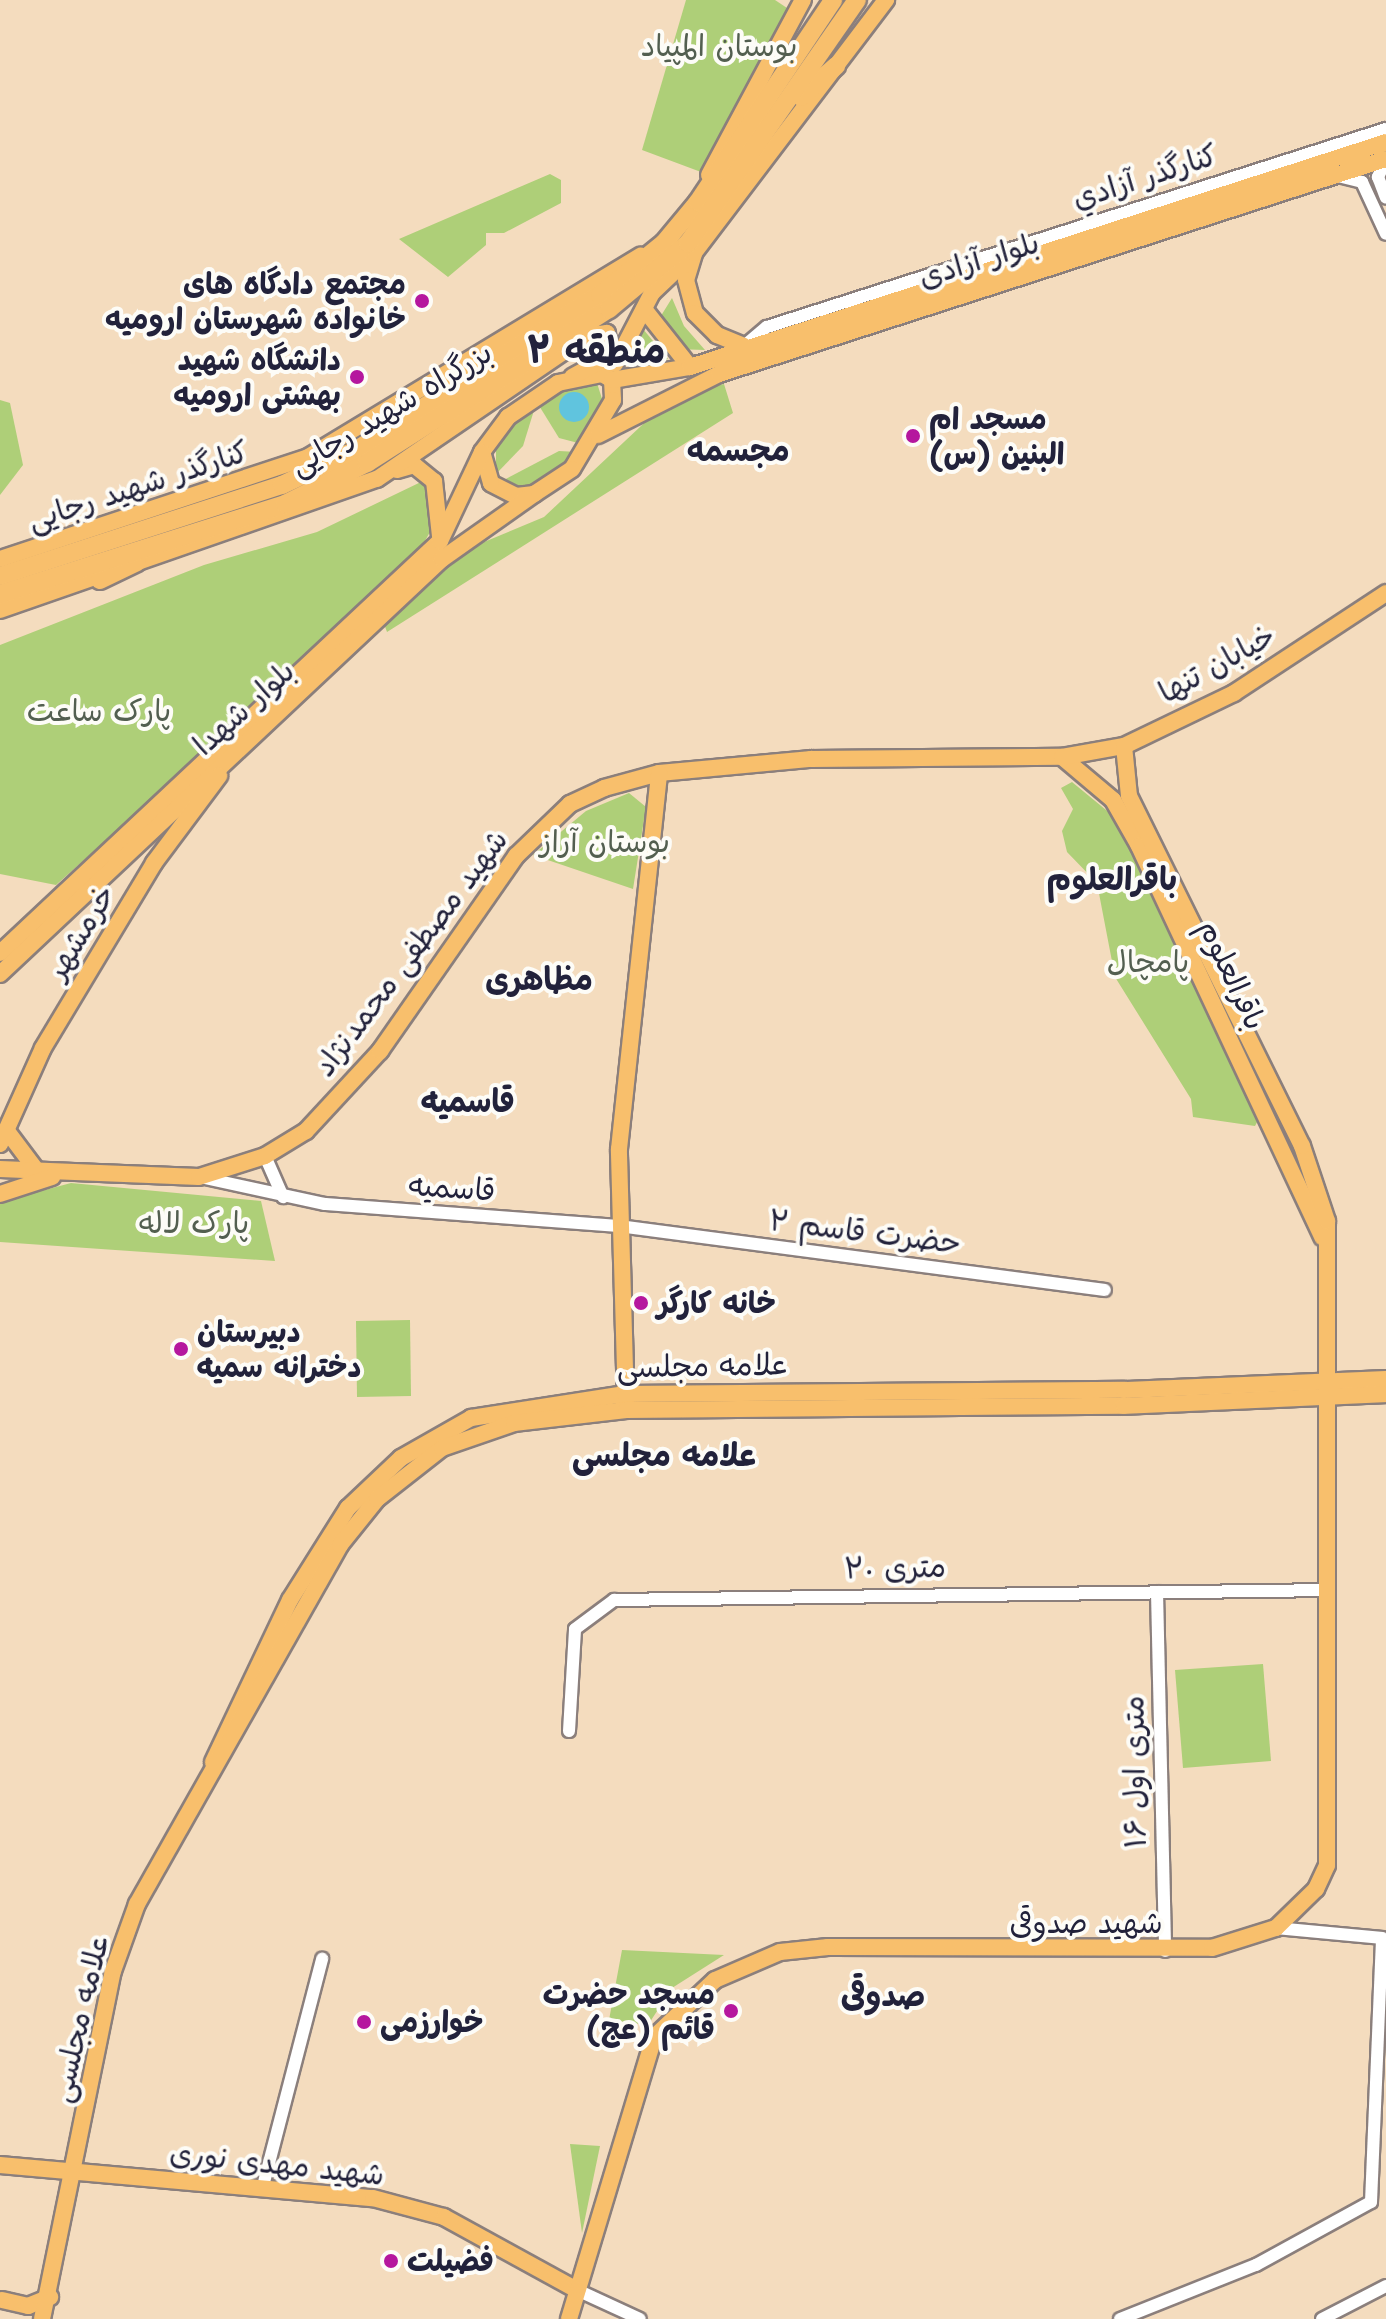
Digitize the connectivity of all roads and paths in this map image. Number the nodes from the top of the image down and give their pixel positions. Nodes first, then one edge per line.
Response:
1 (803, 0) edge
2 (833, 0) edge
3 (857, 0) edge
4 (886, 0) edge
5 (836, 66) junction
6 (781, 114) junction
7 (1386, 129) edge
8 (1386, 142) edge
9 (1386, 160) edge
10 (1335, 176) junction
11 (1378, 177) junction
12 (1362, 182) junction
13 (1195, 196) junction
14 (1386, 198) edge
15 (698, 202) junction
16 (1386, 234) edge
17 (664, 243) junction
18 (691, 248) junction
19 (644, 309) junction
20 (744, 346) junction
21 (690, 367) junction
22 (572, 377) junction
23 (611, 378) junction
24 (598, 435) junction
25 (482, 452) junction
26 (377, 479) junction
27 (534, 494) junction
28 (196, 534) junction
29 (440, 541) junction
30 (0, 559) edge
31 (0, 576) edge
32 (100, 580) junction
33 (1386, 593) edge
34 (0, 594) edge
35 (0, 610) edge
36 (1124, 746) junction
37 (1062, 757) junction
38 (228, 760) junction
39 (659, 773) junction
40 (146, 823) junction
41 (154, 863) junction
42 (0, 953) edge
43 (0, 974) edge
44 (3, 1138) edge
45 (265, 1156) junction
46 (0, 1169) edge
47 (37, 1171) junction
48 (70, 1173) junction
49 (199, 1177) junction
50 (0, 1194) edge
51 (283, 1197) junction
52 (619, 1226) junction
53 (1322, 1237) junction
54 (1105, 1290) dead end
55 (1386, 1379) edge
56 (1324, 1392) junction
57 (1386, 1394) edge
58 (626, 1402) junction
59 (1328, 1590) junction
60 (1157, 1592) junction
61 (569, 1731) dead end
62 (1276, 1928) junction
63 (1165, 1951) junction
64 (322, 1959) dead end
65 (0, 2165) edge
66 (76, 2171) junction
67 (263, 2186) junction
68 (1386, 2286) edge
69 (577, 2290) junction
70 (50, 2297) junction
71 (1, 2298) edge
72 (8, 2319) edge
73 (42, 2319) edge
74 (48, 2319) edge
75 (569, 2319) edge
76 (640, 2319) edge
77 (1120, 2319) edge
78 (1322, 2319) edge

1 - 15 main road
2 - 15 highway, بزرگراه شهید رجایی
3 - 6 highway
4 - 5 main road
5 - 6 highway
5 - 18 main road
6 - 18 highway, بزرگراه شهید رجایی
7 - 13 street, کنارگذر آزادي
8 - 13 main road, بلوار آزادی
9 - 10 main road, بلوار آزادی
9 - 11 street
10 - 12 street
10 - 24 main road, بلوار آزادی
11 - 12 street
11 - 14 street
12 - 16 street
13 - 20 main road, بلوار آزادی
15 - 17 highway, بزرگراه شهید رجایی
17 - 30 main road, کنارگذر شهید رجایی
17 - 31 highway, بزرگراه شهید رجایی
18 - 19 main road
18 - 20 main road
18 - 28 highway, بزرگراه شهید رجایی
19 - 21 main road
19 - 23 main road
20 - 21 main road, بلوار آزادی
21 - 23 main road, بلوار آزادی
22 - 23 main road, بلوار آزادی
22 - 25 main road, بلوار شهدا
22 - 26 main road, بلوار شهدا
23 - 24 main road
24 - 27 main road, بلوار شهدا
25 - 27 main road
25 - 29 main road, بلوار شهدا
26 - 29 main road
26 - 32 main road
27 - 38 main road, بلوار شهدا
28 - 32 highway
28 - 34 highway, بزرگراه شهید رجایی
29 - 40 main road, بلوار شهدا
32 - 35 main road
33 - 36 main road, خیابان تنها
36 - 37 main road, خیابان تنها
36 - 53 main road, باقرالعلوم
37 - 39 main road, شهید مصطفی محمدنژاد
37 - 53 main road, باقرالعلوم
38 - 40 main road, بلوار شهدا
38 - 41 main road, خرمشهر
39 - 45 main road, شهید مصطفی محمدنژاد
39 - 52 main road
40 - 41 main road
40 - 42 main road, بلوار شهدا
40 - 43 main road, بلوار شهدا
41 - 44 main road, خرمشهر
44 - 47 main road
45 - 49 main road, شهید مصطفی محمدنژاد
45 - 51 street
46 - 47 main road, شهید مصطفی محمدنژاد
47 - 48 main road, شهید مصطفی محمدنژاد
48 - 49 main road, شهید مصطفی محمدنژاد
48 - 50 main road
49 - 51 street, قاسمیه
51 - 52 street, قاسمیه
52 - 54 street, ۲ حضرت قاسم
52 - 58 main road
53 - 56 main road, باقرالعلوم
55 - 56 main road, علامه مجلسی
56 - 57 main road, علامه مجلسی
56 - 58 main road, علامه مجلسی
56 - 59 main road, شهید صدوقی
58 - 66 main road, علامه مجلسی
59 - 60 street, ۲۰ متری
59 - 62 main road, شهید صدوقی
60 - 61 street, ۲۰ متری
60 - 63 street, ۱۶ متری اول
62 - 63 main road, شهید صدوقی
62 - 77 street
63 - 69 main road, شهید صدوقی
64 - 67 street
65 - 66 main road, شهید مهدی نوری
66 - 67 main road, شهید مهدی نوری
66 - 70 main road, علامه مجلسی
67 - 69 main road, شهید مهدی نوری
68 - 78 street
69 - 75 main road, شهید صدوقی
69 - 76 street
70 - 71 main road
70 - 73 main road
70 - 74 main road
71 - 72 main road

